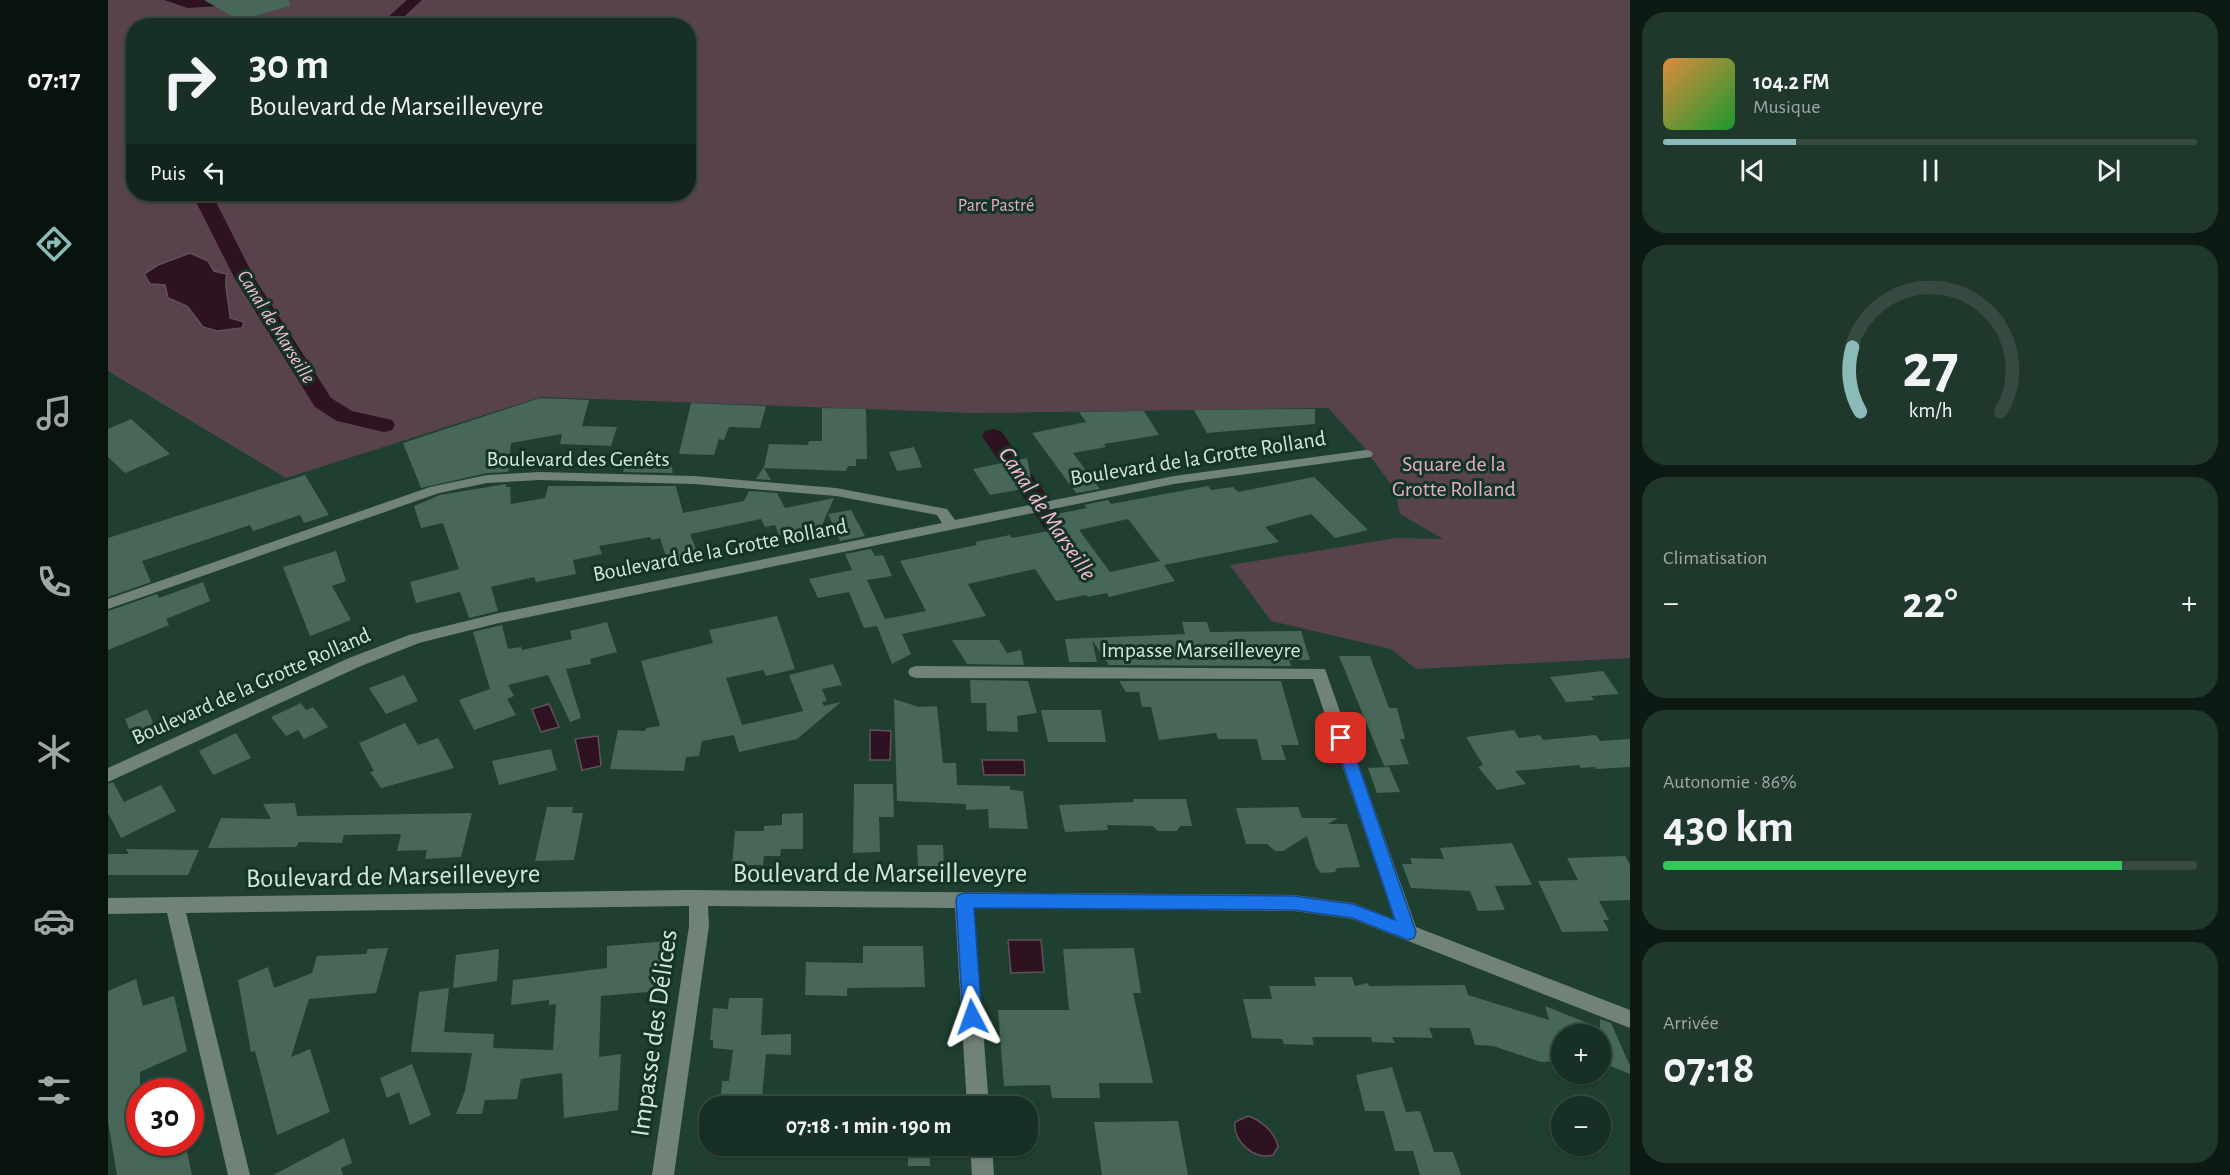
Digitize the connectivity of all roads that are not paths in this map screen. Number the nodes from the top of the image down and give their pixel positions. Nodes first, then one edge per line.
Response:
1 (1366, 454) dead end
2 (951, 526) junction
3 (108, 604) edge
4 (916, 672) dead end
5 (108, 775) edge
6 (698, 898) junction
7 (964, 900) junction
8 (108, 906) edge
9 (175, 906) junction
10 (1408, 932) junction
11 (1630, 1019) edge
12 (977, 1096) edge
13 (982, 1156) edge
14 (239, 1175) edge
15 (663, 1175) edge
16 (983, 1175) edge

1 - 2 street, Boulevard de la Grotte Rolland
2 - 3 street, Boulevard des Genêts
2 - 5 street, Boulevard de la Grotte Rolland
4 - 10 street, Impasse Marseilleveyre
6 - 7 street, Boulevard de Marseilleveyre
6 - 9 street, Boulevard de Marseilleveyre
6 - 15 street, Impasse des Délices
7 - 10 street, Boulevard de Marseilleveyre
7 - 12 street
8 - 9 street, Boulevard de Marseilleveyre
9 - 14 street
10 - 11 street, Boulevard de Marseilleveyre
13 - 16 street

